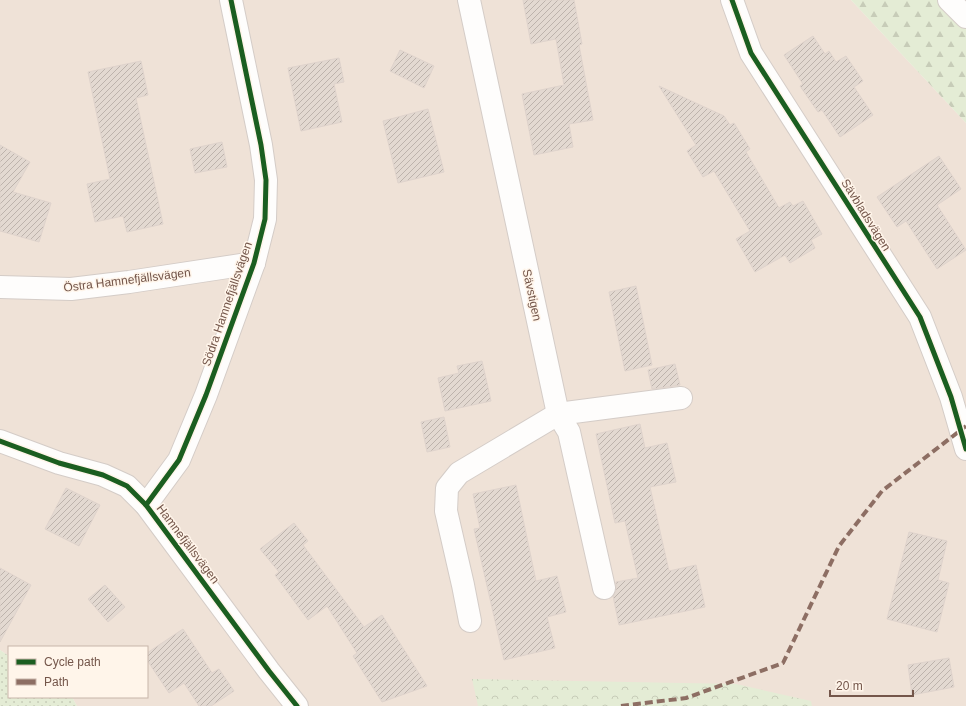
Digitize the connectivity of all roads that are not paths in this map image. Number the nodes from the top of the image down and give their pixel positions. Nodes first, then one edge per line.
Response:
1 (231, 0) edge
2 (469, 0) edge
3 (732, 0) edge
4 (949, 0) edge
5 (966, 17) edge
6 (254, 263) junction
7 (0, 287) edge
8 (681, 398) dead end
9 (558, 414) junction
10 (0, 441) edge
11 (966, 449) edge
12 (146, 505) junction
13 (604, 588) dead end
14 (470, 621) dead end
15 (297, 706) edge

1 - 6 street, Södra Hamnefjällsvägen
2 - 9 street, Sävstigen
3 - 11 street, Sävbladsvägen
4 - 5 street
6 - 7 street, Östra Hamnefjällsvägen
6 - 12 street, Södra Hamnefjällsvägen
8 - 9 street
9 - 13 street, Sävstigen
9 - 14 street
10 - 12 street, Hamnefjällsvägen
12 - 15 street, Hamnefjällsvägen

